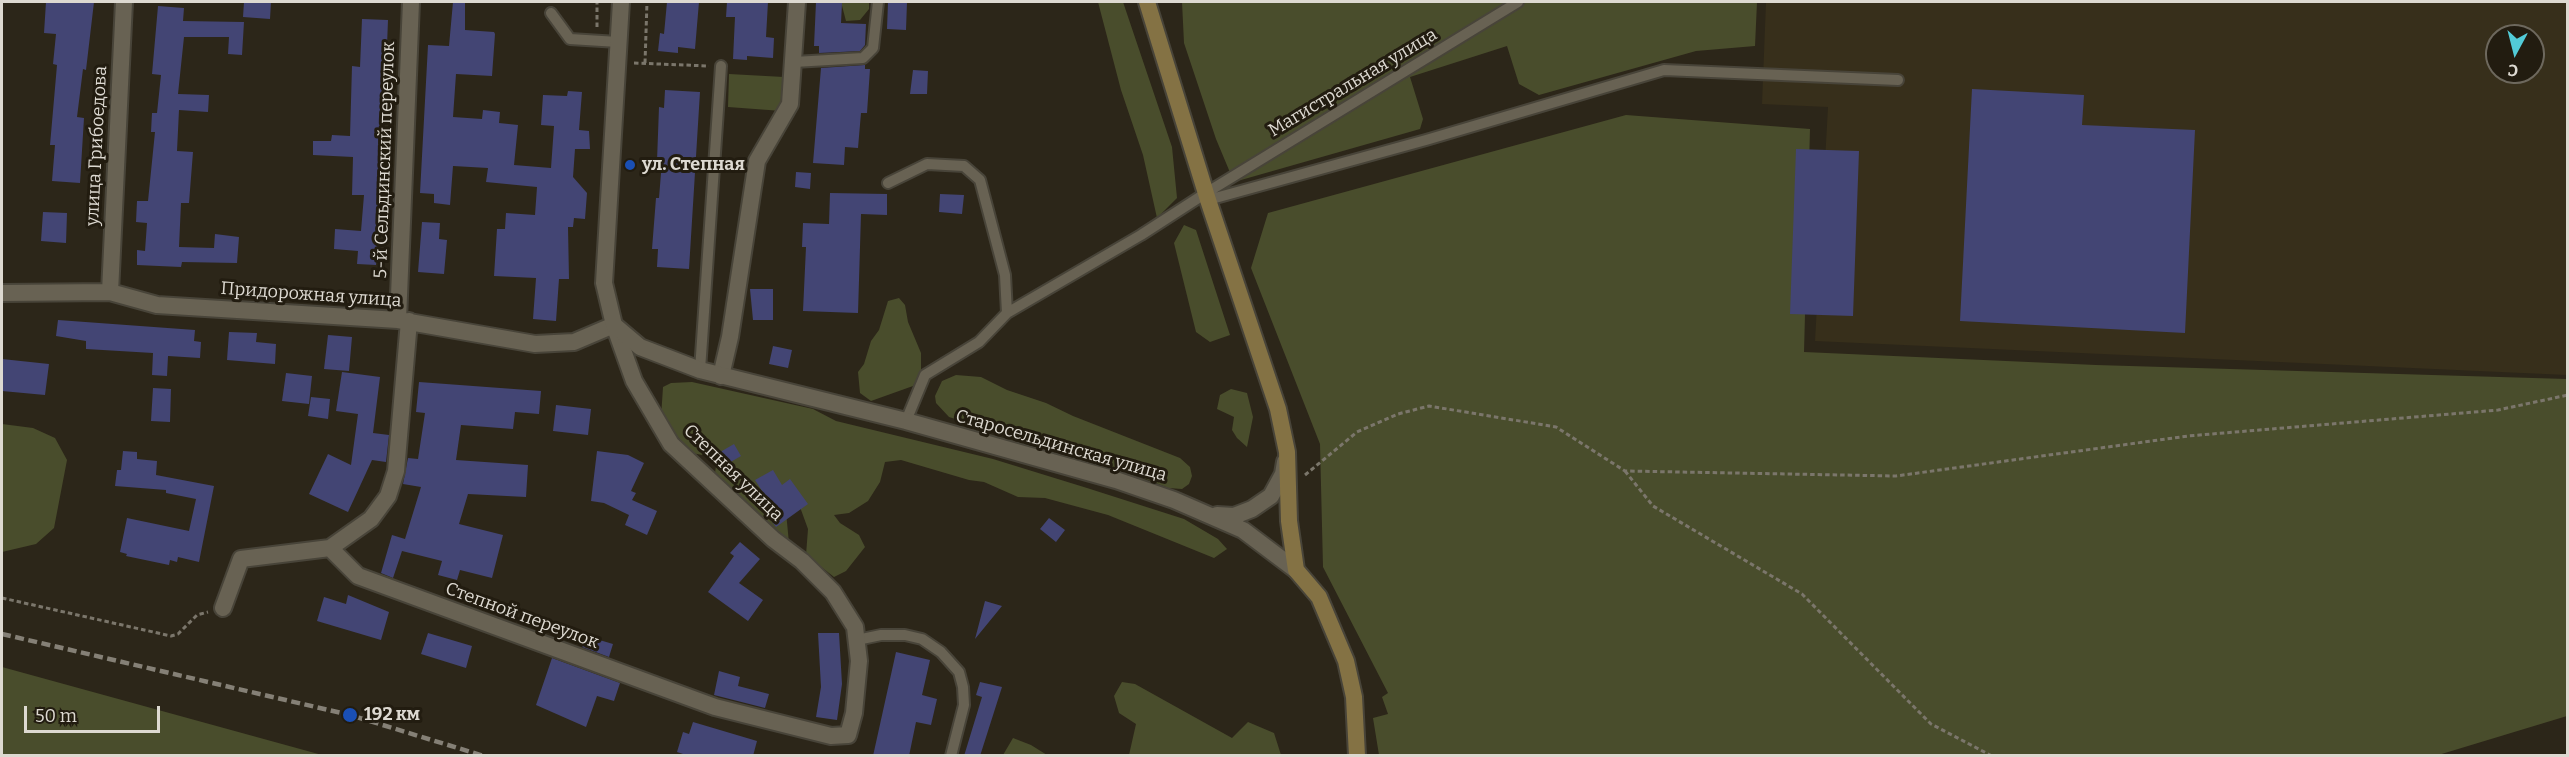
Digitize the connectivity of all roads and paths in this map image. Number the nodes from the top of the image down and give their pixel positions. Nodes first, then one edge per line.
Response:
1 (124, 2) edge
2 (411, 2) edge
3 (621, 2) edge
4 (647, 2) edge
5 (797, 2) edge
6 (878, 2) edge
7 (1147, 2) edge
8 (1518, 2) edge
9 (551, 14) dead end
10 (618, 42) junction
11 (794, 62) junction
12 (617, 63) junction
13 (645, 63) junction
14 (721, 66) joint
15 (1898, 80) dead end
16 (888, 183) dead end
17 (1207, 196) junction
18 (110, 292) junction
19 (2, 293) edge
20 (1007, 314) junction
21 (404, 320) junction
22 (614, 325) junction
23 (700, 370) junction
24 (721, 376) junction
25 (2568, 395) edge
26 (906, 421) junction
27 (1287, 452) junction
28 (1625, 471) junction
29 (1290, 488) junction
30 (1207, 513) junction
31 (330, 548) junction
32 (1296, 570) junction
33 (2, 598) edge
34 (223, 608) joint
35 (856, 640) junction
36 (848, 735) joint
37 (951, 756) edge
38 (1356, 756) edge
39 (1992, 756) edge

1 - 18 street, улица Грибоедова
2 - 21 street, 5-й Сельдинский переулок
3 - 10 street, Степная улица
4 - 13 path
5 - 11 street
6 - 11 lane
7 - 17 main road
8 - 17 lane, Магистральная улица
9 - 10 lane
10 - 12 street, Степная улица
11 - 24 street
12 - 13 path
12 - 22 street, Степная улица
13 - 14 path
14 - 23 lane
15 - 17 lane
16 - 20 lane
17 - 20 lane, Магистральная улица
17 - 27 main road
18 - 19 street, Придорожная улица
18 - 21 street, Придорожная улица
20 - 26 lane, Магистральная улица
21 - 22 street, Придорожная улица
21 - 31 street, 5-й Сельдинский переулок
22 - 23 street, Старосельдинская улица
22 - 35 street, Степная улица
23 - 24 street, Старосельдинская улица
24 - 26 street, Старосельдинская улица
25 - 28 path
26 - 30 street, Старосельдинская улица
27 - 29 main road
27 - 30 street
28 - 29 path
28 - 39 path
29 - 32 main road
30 - 32 street, Старосельдинская улица
31 - 34 street
31 - 36 street, Степной переулок
32 - 38 main road, Старосельдинская улица
33 - 34 path
35 - 36 street, Степная улица
35 - 37 lane

